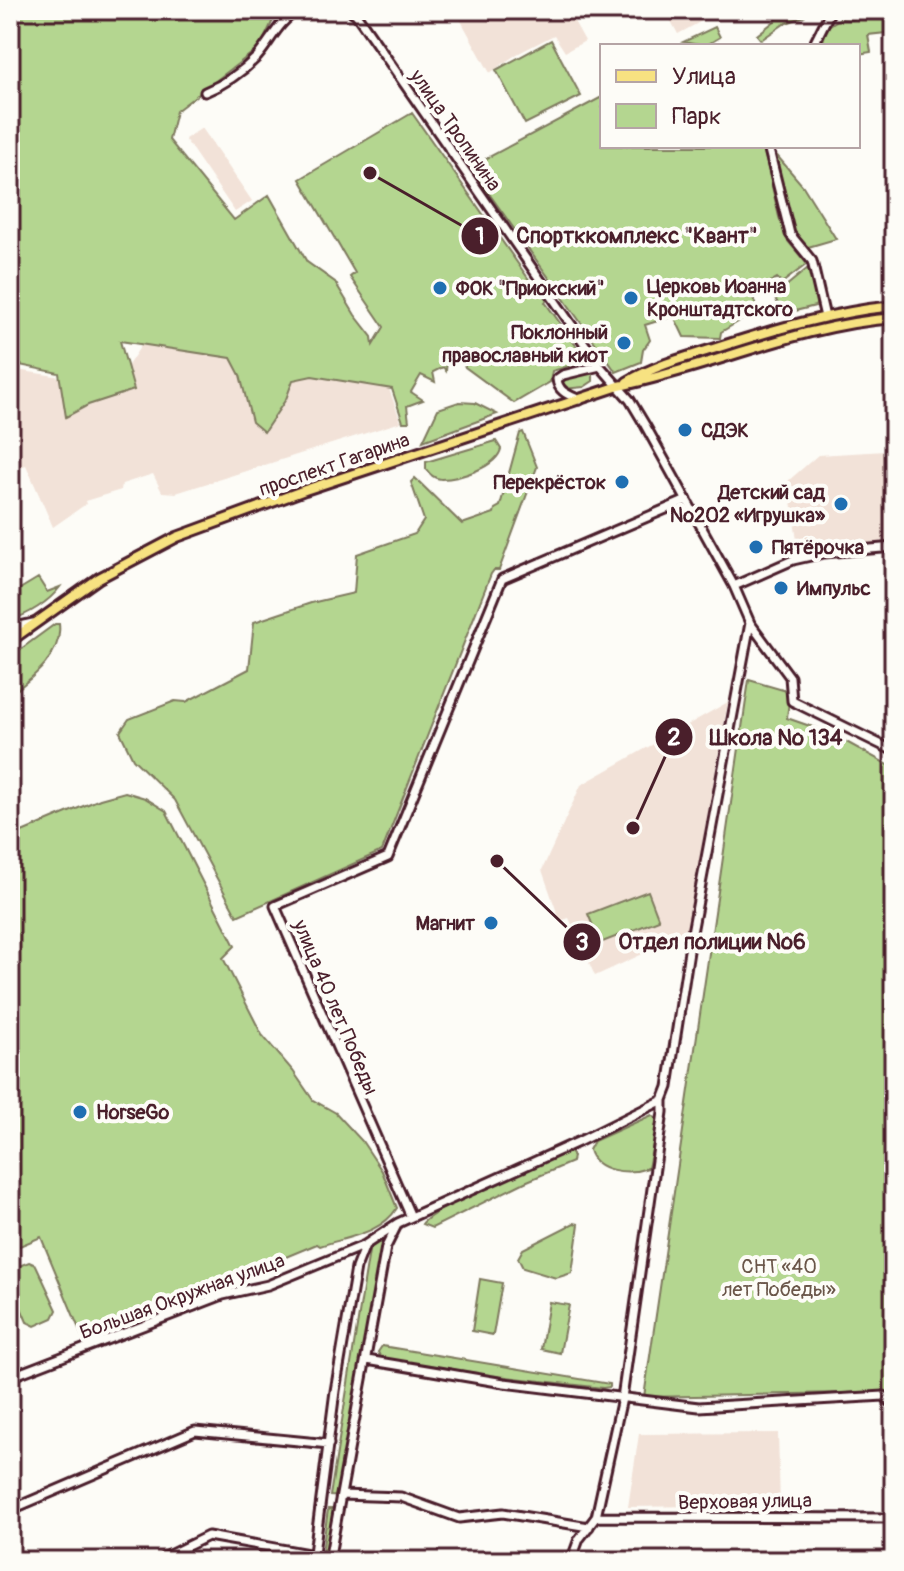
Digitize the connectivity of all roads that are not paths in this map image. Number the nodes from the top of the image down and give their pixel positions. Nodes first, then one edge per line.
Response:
1 (299, 10) edge
2 (350, 10) edge
3 (831, 10) edge
4 (814, 44) edge
5 (205, 92) dead end
6 (768, 148) edge
7 (894, 306) edge
8 (825, 317) junction
9 (894, 318) edge
10 (600, 366) junction
11 (619, 386) junction
12 (580, 400) junction
13 (687, 500) junction
14 (894, 547) edge
15 (734, 586) junction
16 (33, 623) junction
17 (750, 623) junction
18 (10, 628) edge
19 (10, 641) edge
20 (894, 751) edge
21 (663, 1100) junction
22 (411, 1217) junction
23 (398, 1223) junction
24 (365, 1245) junction
25 (367, 1360) junction
26 (10, 1377) edge
27 (622, 1398) junction
28 (894, 1405) edge
29 (329, 1444) junction
30 (341, 1495) junction
31 (10, 1510) edge
32 (596, 1517) junction
33 (894, 1518) edge
34 (589, 1527) junction
35 (313, 1558) edge
36 (157, 1561) edge
37 (329, 1561) edge
38 (571, 1561) edge

1 - 5 street
2 - 10 street, улица Тропинина
3 - 4 street
6 - 8 street
7 - 8 main road, проспект Гагарина
8 - 11 main road, проспект Гагарина
9 - 11 main road, проспект Гагарина
10 - 11 street, улица Тропинина
10 - 12 street
11 - 12 main road, проспект Гагарина
11 - 13 street, улица Тропинина
12 - 16 main road, проспект Гагарина
13 - 15 street, улица Тропинина
13 - 22 street, улица 40 лет Победы
14 - 15 street
15 - 17 street, улица Тропинина
16 - 18 street
16 - 19 main road, проспект Гагарина
17 - 20 street, улица Тропинина
17 - 21 street
21 - 22 street
21 - 27 street
22 - 23 street, Большая Окружная улица
23 - 24 street, Большая Окружная улица
23 - 25 street
24 - 26 street, Большая Окружная улица
24 - 29 street
25 - 27 street
25 - 30 street
27 - 28 street
27 - 32 street
29 - 31 street
29 - 35 street
30 - 34 street
30 - 37 street
32 - 33 street, Верховая улица
32 - 34 street
34 - 38 street
35 - 36 street

